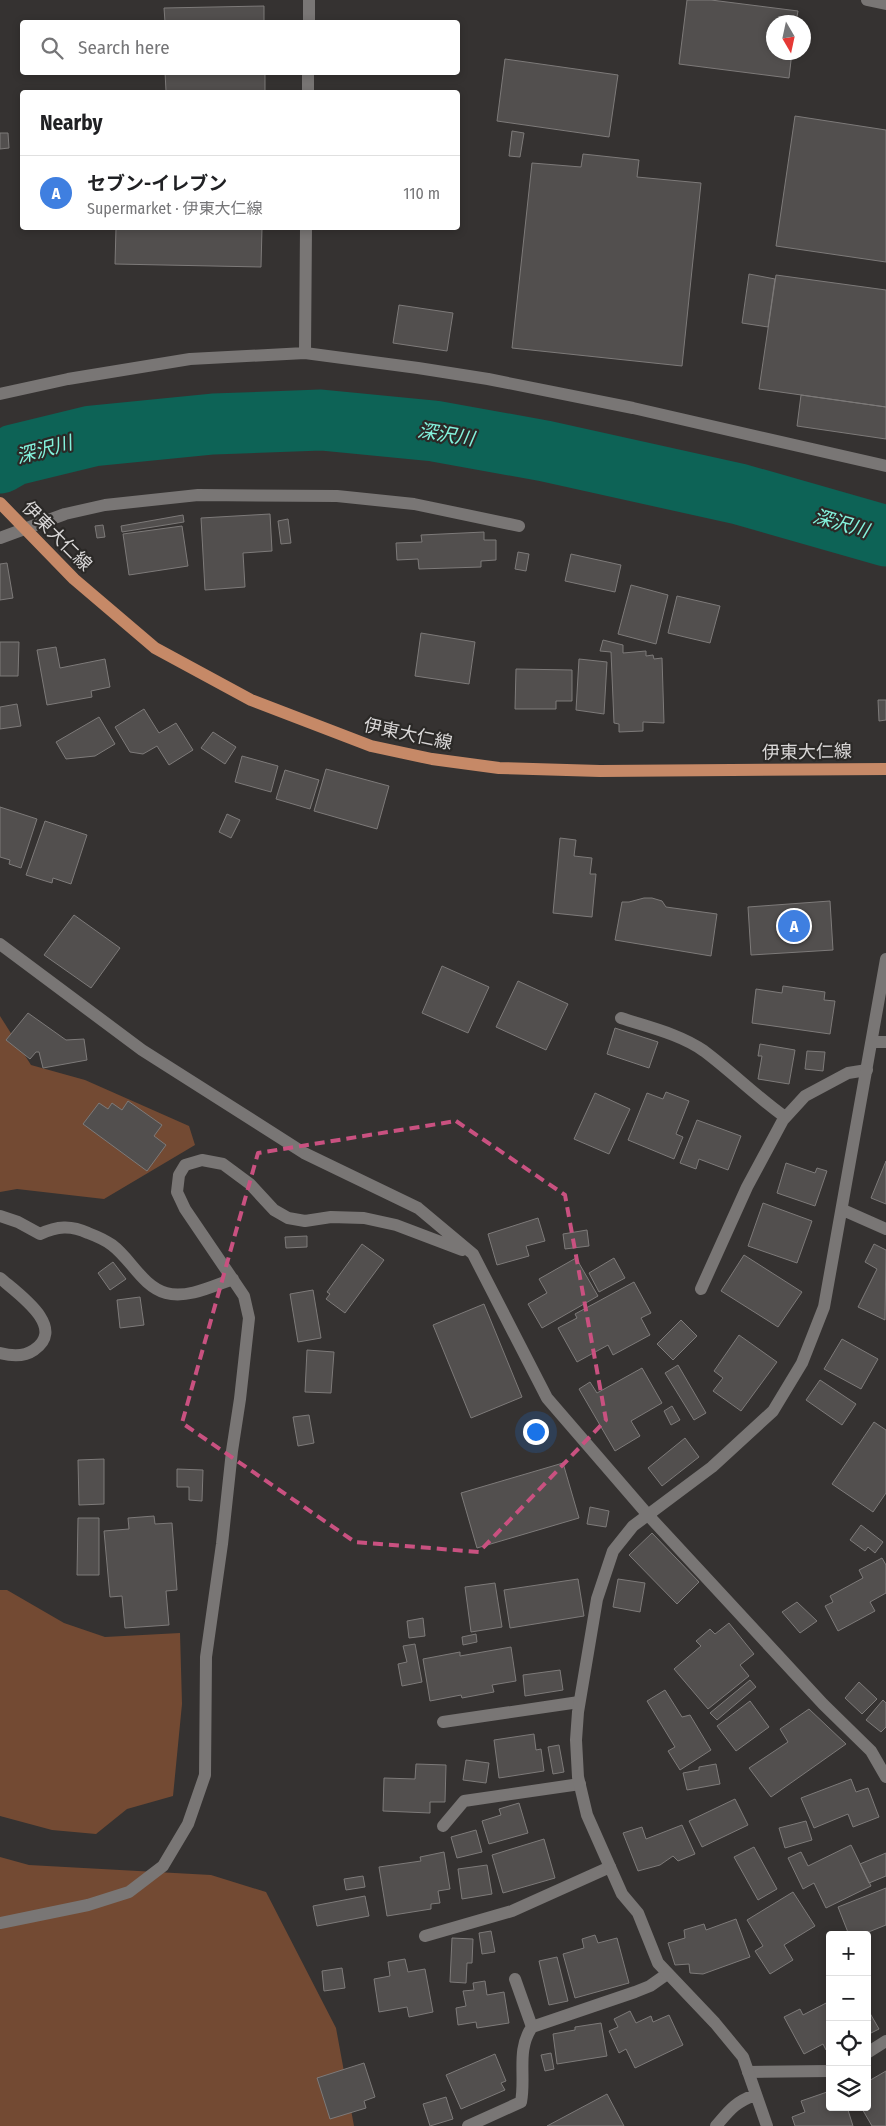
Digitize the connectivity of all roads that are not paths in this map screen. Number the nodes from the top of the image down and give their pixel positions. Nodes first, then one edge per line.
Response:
1 (309, 0) edge
2 (867, 0) edge
3 (886, 4) edge
4 (309, 20) edge
5 (308, 75) edge
6 (308, 90) edge
7 (306, 230) edge
8 (305, 353) junction
9 (0, 394) edge
10 (886, 466) edge
11 (0, 503) edge
12 (519, 526) dead end
13 (26, 530) junction
14 (0, 538) edge
15 (886, 769) edge
16 (0, 944) edge
17 (886, 959) edge
18 (621, 1018) dead end
19 (872, 1042) junction
20 (886, 1042) edge
21 (867, 1070) junction
22 (786, 1117) junction
23 (843, 1210) junction
24 (0, 1216) edge
25 (886, 1229) edge
26 (472, 1254) junction
27 (0, 1278) edge
28 (233, 1279) junction
29 (701, 1289) dead end
30 (0, 1353) edge
31 (648, 1515) junction
32 (579, 1702) junction
33 (444, 1722) dead end
34 (886, 1777) edge
35 (580, 1784) junction
36 (443, 1826) dead end
37 (610, 1868) junction
38 (0, 1923) edge
39 (425, 1936) dead end
40 (667, 1974) junction
41 (515, 1979) dead end
42 (532, 2026) junction
43 (886, 2042) edge
44 (871, 2051) edge
45 (826, 2071) edge
46 (748, 2072) junction
47 (755, 2095) junction
48 (468, 2126) edge
49 (716, 2126) edge
50 (767, 2126) edge

1 - 4 street
2 - 3 street
5 - 6 street
7 - 8 street
8 - 9 street
8 - 10 street
11 - 13 main road, 伊東大仁線
12 - 13 street
13 - 14 street
13 - 15 main road, 伊東大仁線
16 - 26 street
17 - 19 street
18 - 22 street
19 - 20 street
19 - 21 street
21 - 22 street
21 - 23 street
22 - 29 street
23 - 25 street
23 - 31 street
24 - 28 street
26 - 28 street
26 - 31 street
27 - 30 street
28 - 38 street
31 - 32 street
31 - 34 street
32 - 33 street
32 - 35 street
35 - 36 street
35 - 37 street
37 - 39 street
37 - 40 street
40 - 42 street
40 - 46 street
41 - 42 street
42 - 48 street
43 - 44 street
45 - 46 street
46 - 47 street
47 - 49 street
47 - 50 street

